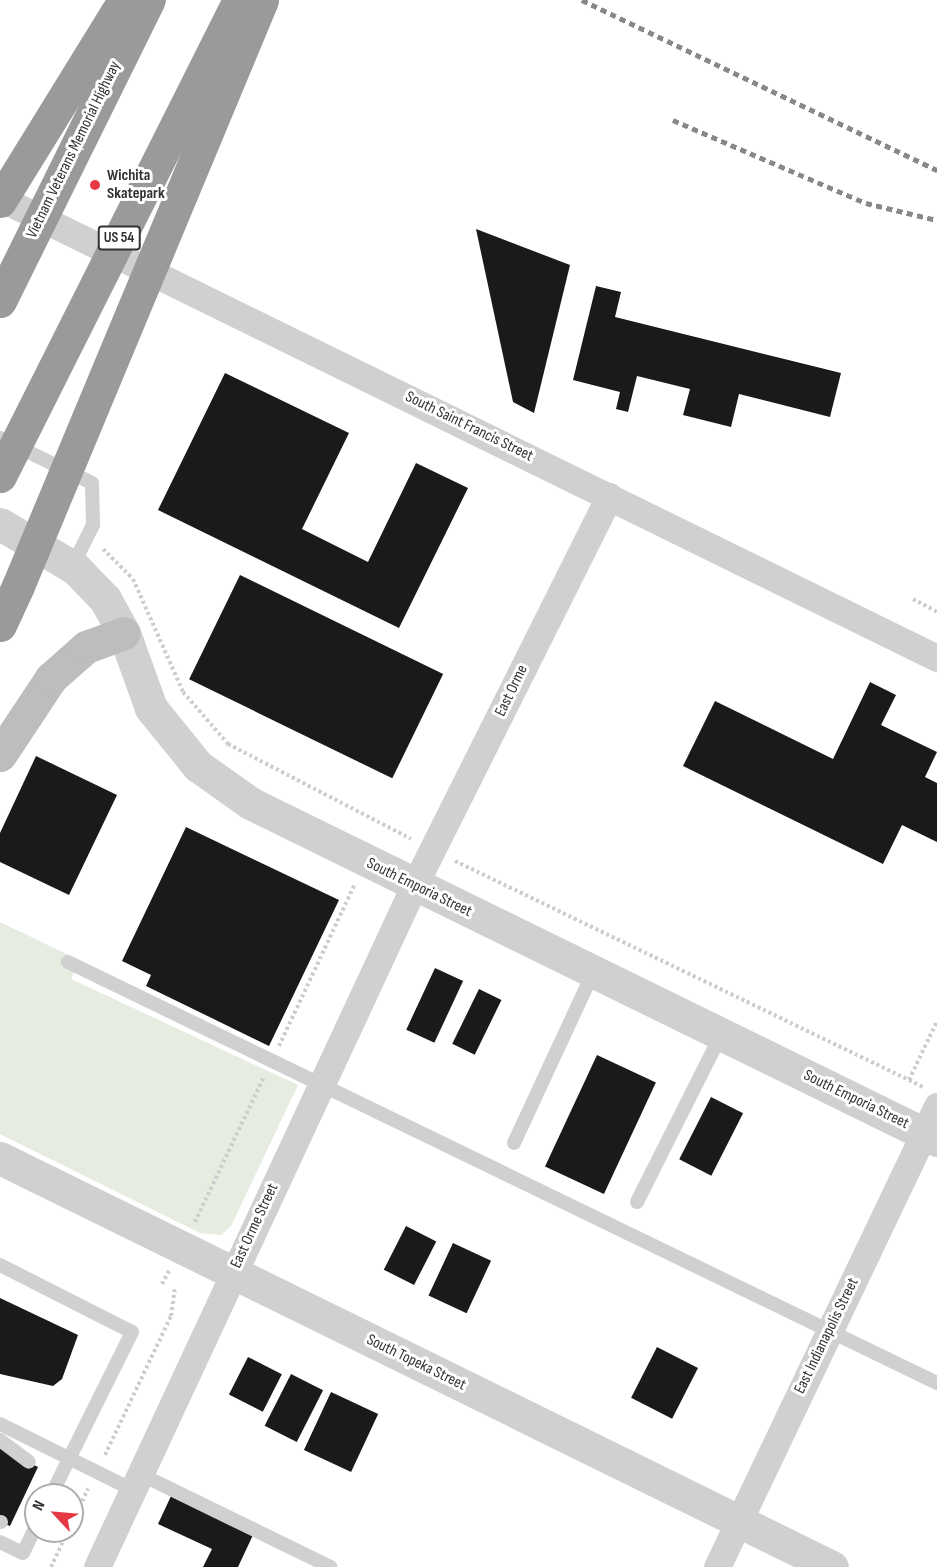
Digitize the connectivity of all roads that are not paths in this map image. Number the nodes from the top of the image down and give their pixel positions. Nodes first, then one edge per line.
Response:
1 (124, 0) edge
2 (149, 0) edge
3 (239, 0) edge
4 (262, 0) edge
5 (0, 199) edge
6 (0, 301) edge
7 (0, 438) edge
8 (0, 476) edge
9 (609, 496) junction
10 (0, 524) edge
11 (72, 567) junction
12 (0, 625) edge
13 (124, 633) junction
14 (937, 658) edge
15 (0, 755) edge
16 (414, 886) junction
17 (68, 962) dead end
18 (593, 973) junction
19 (721, 1035) junction
20 (321, 1085) junction
21 (933, 1126) edge
22 (514, 1143) dead end
23 (0, 1158) edge
24 (637, 1202) dead end
25 (0, 1264) edge
26 (233, 1272) junction
27 (830, 1330) junction
28 (937, 1383) edge
29 (0, 1424) edge
30 (2, 1445) edge
31 (69, 1460) junction
32 (29, 1462) dead end
33 (136, 1482) junction
34 (57, 1483) edge
35 (738, 1521) junction
36 (0, 1542) edge
37 (28, 1543) edge
38 (98, 1567) edge
39 (331, 1567) edge
40 (717, 1567) edge
41 (832, 1567) edge

1 - 5 highway, bridge
2 - 6 highway, Vietnam Veterans Memorial Highway, bridge
3 - 8 highway, US 54, bridge
4 - 12 highway, bridge
5 - 9 street, South Saint Francis Street
7 - 11 lane
9 - 14 street, South Saint Francis Street
9 - 16 street, East Orme
10 - 11 street, South Emporia Street
11 - 13 street, South Emporia Street
13 - 15 main road
13 - 16 street, South Emporia Street
16 - 18 street, South Emporia Street
16 - 20 street, East Orme Street
17 - 20 lane
18 - 19 street, South Emporia Street
18 - 22 lane
19 - 21 street, South Emporia Street
19 - 24 lane
20 - 26 street, East Orme Street
20 - 27 lane
21 - 27 street, East Indianapolis Street
23 - 26 street, South Topeka Street
25 - 31 lane
26 - 33 street, East Orme Street
26 - 35 street, South Topeka Street
27 - 28 lane
27 - 35 street, East Indianapolis Street
29 - 31 lane
30 - 32 lane
31 - 33 lane
31 - 34 lane
33 - 38 street, East Orme Street
33 - 39 lane
35 - 40 street, East Indianapolis Street
35 - 41 street, South Topeka Street
36 - 37 lane

